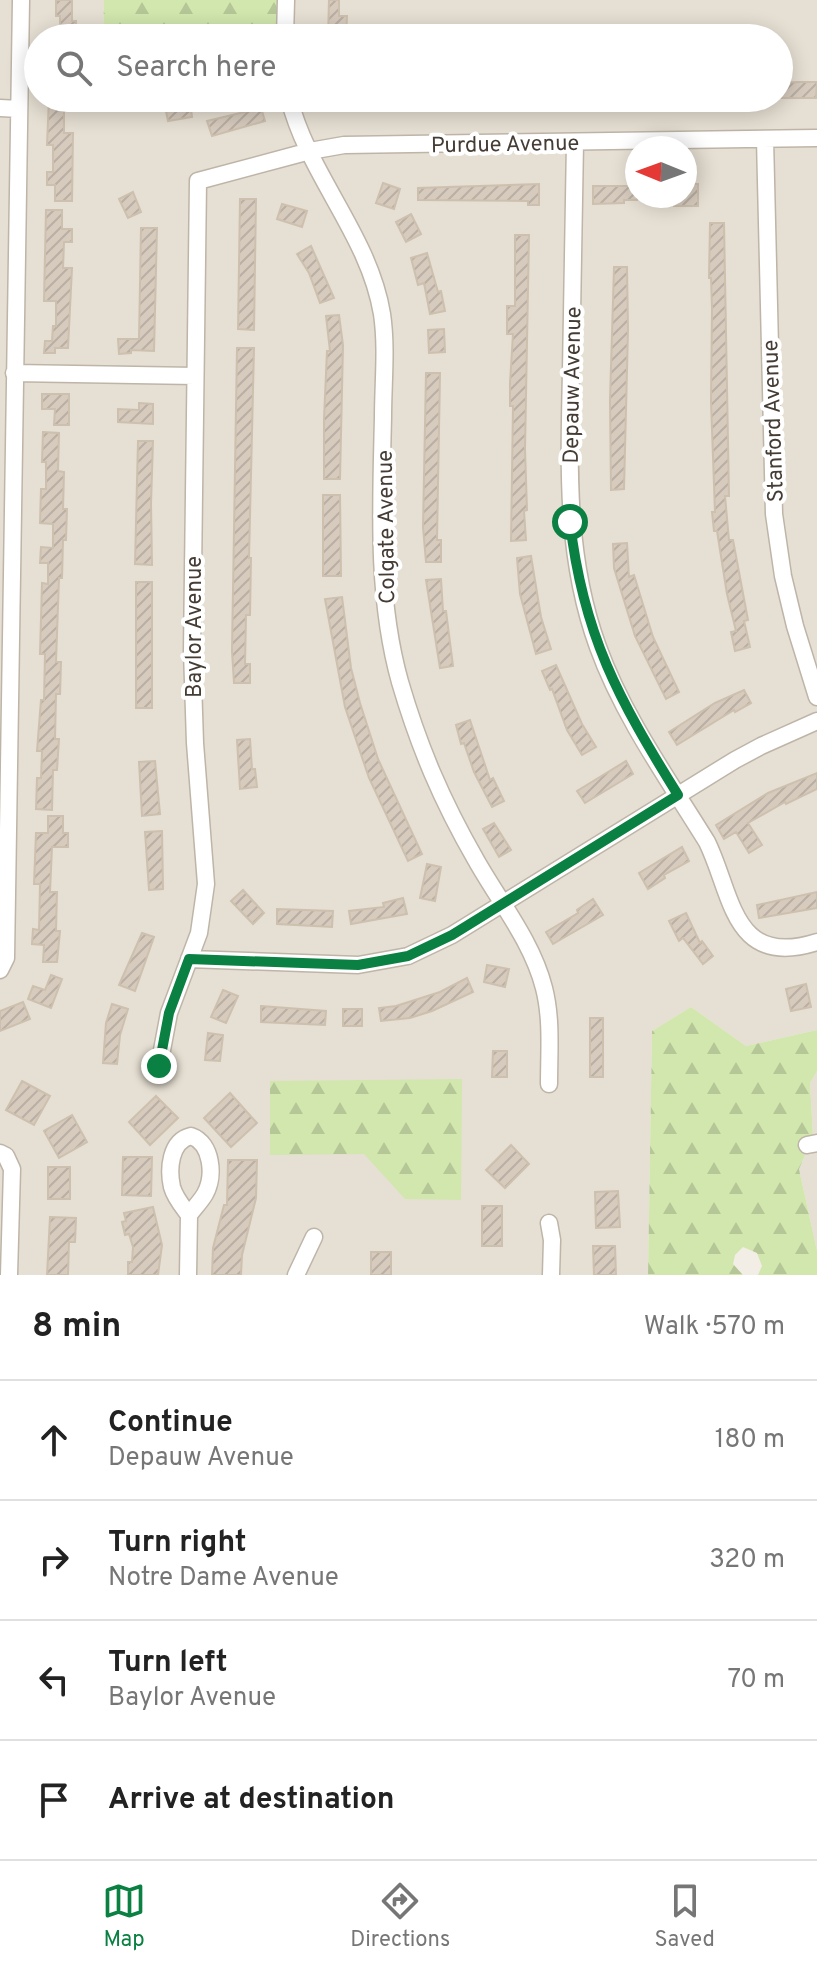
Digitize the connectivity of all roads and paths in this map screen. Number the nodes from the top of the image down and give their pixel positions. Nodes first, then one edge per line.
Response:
1 (21, 0) edge
2 (286, 0) edge
3 (285, 24) edge
4 (0, 108) edge
5 (19, 109) junction
6 (294, 112) edge
7 (817, 138) edge
8 (765, 139) junction
9 (575, 142) junction
10 (310, 151) junction
11 (198, 181) joint
12 (8, 290) edge
13 (14, 373) junction
14 (195, 376) junction
15 (6, 458) edge
16 (5, 624) edge
17 (817, 697) edge
18 (817, 721) edge
19 (678, 795) junction
20 (3, 796) edge
21 (502, 904) junction
22 (817, 942) edge
23 (189, 959) junction
24 (0, 970) edge
25 (159, 1066) dead end
26 (549, 1084) dead end
27 (0, 1153) edge
28 (189, 1215) dead end
29 (549, 1223) dead end
30 (314, 1237) dead end
31 (9, 1275) edge
32 (188, 1275) edge
33 (296, 1275) edge
34 (551, 1275) edge

1 - 5 street
2 - 3 street
4 - 5 street
5 - 12 street
6 - 10 street, Colgate Avenue
7 - 8 street, Purdue Avenue
8 - 9 street, Purdue Avenue
8 - 17 street, Stanford Avenue
9 - 10 street, Purdue Avenue
9 - 19 street, Depauw Avenue
10 - 11 street, Purdue Avenue
10 - 21 street, Colgate Avenue
11 - 14 street, Baylor Avenue
12 - 13 street
13 - 14 street
13 - 15 street
14 - 23 street, Baylor Avenue
15 - 16 street
16 - 20 street
18 - 19 street
19 - 21 street
19 - 22 street, Depauw Avenue
20 - 24 street
21 - 23 street
21 - 26 street, Colgate Avenue
23 - 25 street, Baylor Avenue
27 - 31 street
28 - 32 street
29 - 34 street
30 - 33 street

